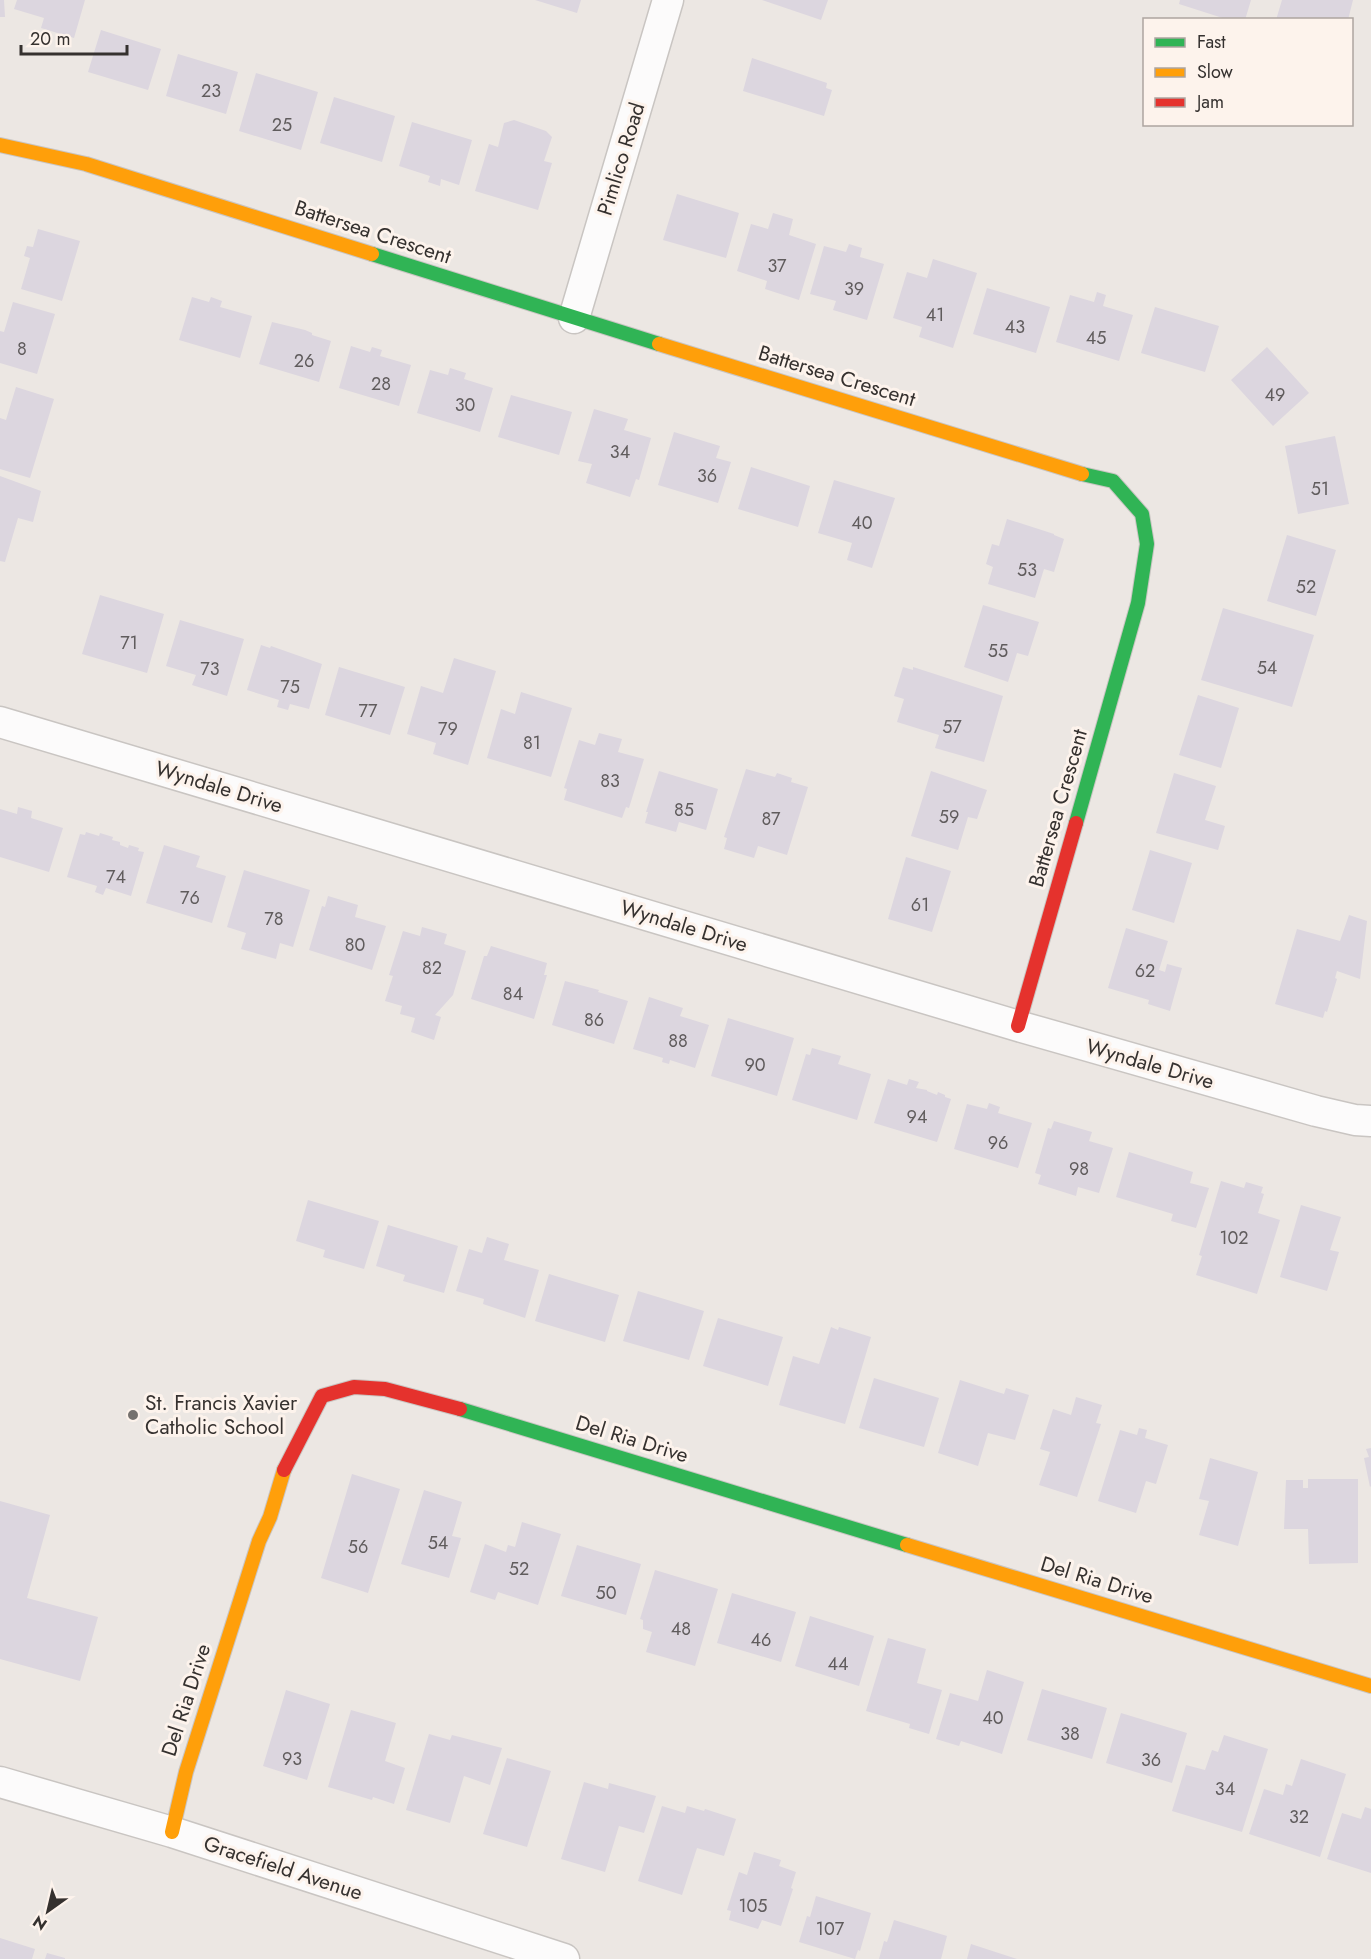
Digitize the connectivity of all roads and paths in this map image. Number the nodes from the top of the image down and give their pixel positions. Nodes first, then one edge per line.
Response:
1 (668, 0) edge
2 (0, 146) edge
3 (574, 318) junction
4 (0, 722) edge
5 (1018, 1026) junction
6 (1371, 1121) edge
7 (1367, 1682) edge
8 (0, 1782) edge
9 (172, 1832) junction
10 (564, 1959) edge

1 - 3 street, Pimlico Road
2 - 3 street, Battersea Crescent
3 - 5 street, Battersea Crescent
4 - 5 street, Wyndale Drive
5 - 6 street, Wyndale Drive
7 - 9 street, Del Ria Drive
8 - 9 street, Gracefield Avenue
9 - 10 street, Gracefield Avenue

